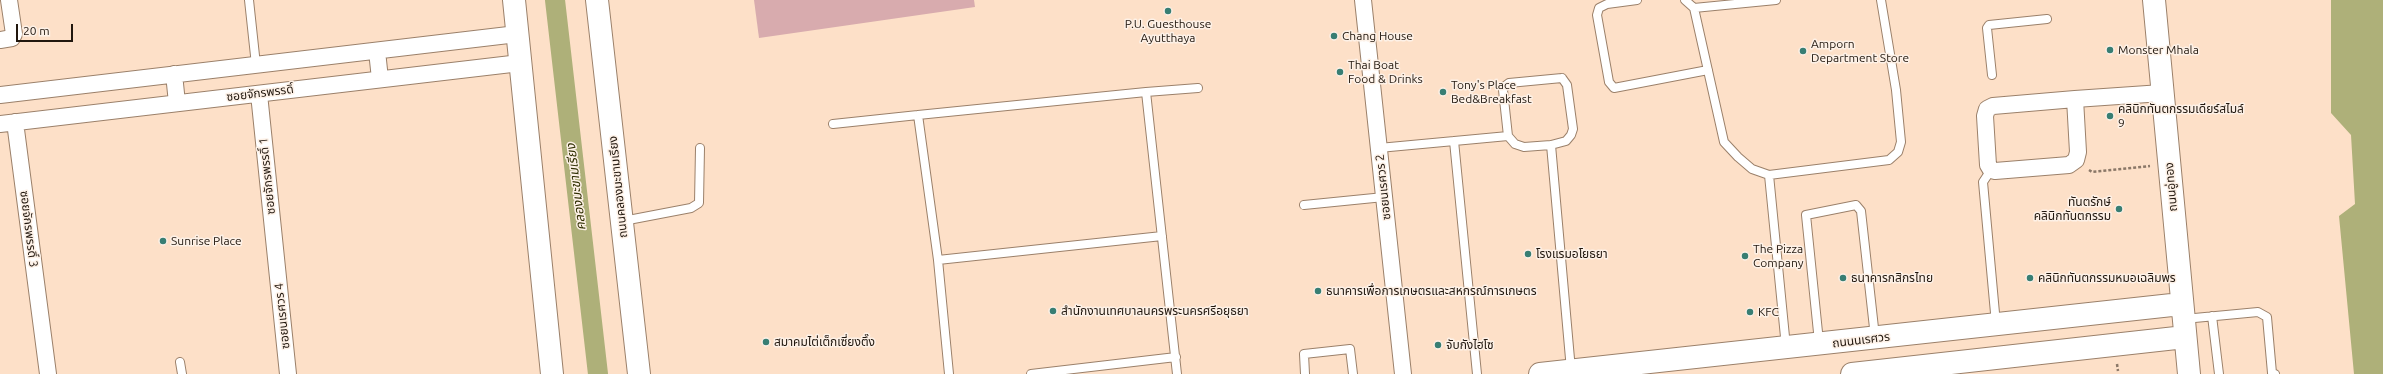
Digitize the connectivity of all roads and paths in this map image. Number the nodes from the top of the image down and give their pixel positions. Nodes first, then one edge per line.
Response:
1 (9, 0) edge
2 (249, 0) edge
3 (514, 0) edge
4 (597, 0) edge
5 (1363, 0) edge
6 (1637, 0) edge
7 (1685, 0) edge
8 (1776, 0) edge
9 (1881, 0) edge
10 (2154, 0) edge
11 (1694, 8) junction
12 (2047, 19) dead end
13 (517, 34) junction
14 (0, 40) edge
15 (377, 51) junction
16 (520, 63) junction
17 (256, 65) junction
18 (1708, 70) junction
19 (174, 74) junction
20 (1992, 75) dead end
21 (380, 80) junction
22 (1198, 88) dead end
23 (1146, 92) junction
24 (2162, 93) junction
25 (259, 94) junction
26 (0, 95) edge
27 (2075, 100) junction
28 (177, 103) junction
29 (918, 115) junction
30 (8, 123) edge
31 (833, 124) dead end
32 (1508, 136) junction
33 (1454, 141) junction
34 (1551, 145) junction
35 (700, 148) dead end
36 (1379, 148) junction
37 (2076, 160) junction
38 (2169, 164) junction
39 (1990, 170) junction
40 (1769, 174) junction
41 (1384, 197) junction
42 (1304, 205) dead end
43 (622, 221) junction
44 (1162, 236) junction
45 (276, 259) joint
46 (938, 260) junction
47 (2212, 316) junction
48 (2183, 320) junction
49 (1996, 325) junction
50 (1875, 338) junction
51 (1819, 345) junction
52 (1786, 349) junction
53 (1176, 357) junction
54 (180, 362) dead end
55 (1571, 371) junction
56 (48, 374) edge
57 (182, 374) edge
58 (288, 374) edge
59 (552, 374) edge
60 (639, 374) edge
61 (949, 374) edge
62 (1031, 374) edge
63 (1178, 374) edge
64 (1306, 374) edge
65 (1353, 374) edge
66 (1403, 374) edge
67 (1477, 374) edge
68 (1540, 374) edge
69 (1852, 374) edge
70 (2189, 374) edge
71 (2219, 374) edge
72 (2275, 374) edge

1 - 14 street
2 - 17 lane
3 - 13 street
4 - 43 street, ถนนคลองมะขามเรียง
5 - 36 street, ซอยนเรศวร 2
6 - 18 lane
7 - 11 lane
8 - 11 lane
9 - 40 lane
10 - 24 street, ถนนอู่ทอง
11 - 18 lane
12 - 20 lane
13 - 15 street
13 - 16 street
15 - 17 street
15 - 21 street
16 - 21 street, ซอยจักรพรรดิ์
16 - 59 street
17 - 19 street
18 - 40 lane
19 - 26 street
19 - 28 street
21 - 25 street, ซอยจักรพรรดิ์
22 - 23 lane
23 - 29 lane
23 - 44 lane
24 - 27 street
24 - 38 street, ถนนอู่ทอง
25 - 28 street, ซอยจักรพรรดิ์
25 - 45 street, ซอยจักรพรรดิ์ 1
27 - 37 street
27 - 39 street
28 - 30 street, ซอยจักรพรรดิ์
29 - 31 lane
29 - 46 lane
30 - 56 street, ซอยจักรพรรดิ์ 3
32 - 33 lane
32 - 34 lane
32 - 34 lane
33 - 36 lane
33 - 67 lane
34 - 55 lane
35 - 43 lane
36 - 41 street, ซอยนเรศวร 2
37 - 38 path
37 - 39 street
38 - 48 street, ถนนอู่ทอง
39 - 49 lane
40 - 52 lane
41 - 42 lane
41 - 66 street, ซอยนเรศวร 2
43 - 60 street, ถนนคลองมะขามเรียง
44 - 46 lane
44 - 53 lane
45 - 58 street, ซอยนเรศวร 4
46 - 61 lane
47 - 48 lane
47 - 71 lane
47 - 72 lane
48 - 49 street, ถนนนเรศวร
48 - 69 street
48 - 70 street, ถนนอู่ทอง
49 - 50 street, ถนนนเรศวร
50 - 51 street, ถนนนเรศวร
50 - 51 lane
51 - 52 street, ถนนนเรศวร
52 - 55 street, ถนนนเรศวร
53 - 62 lane
53 - 63 lane
54 - 57 lane
55 - 68 street, ถนนนเรศวร
64 - 65 lane

